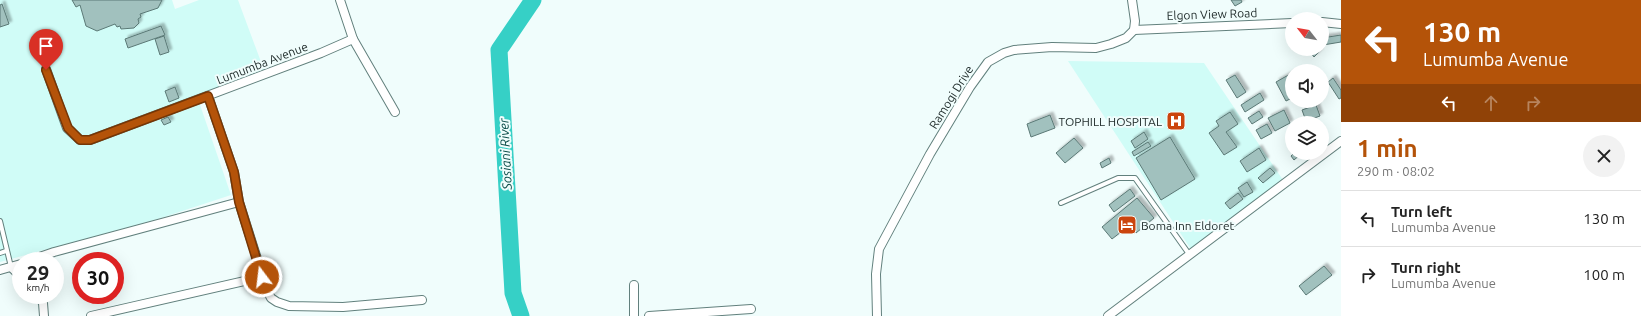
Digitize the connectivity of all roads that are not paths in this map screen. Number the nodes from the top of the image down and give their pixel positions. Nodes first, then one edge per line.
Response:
1 (340, 0) edge
2 (1132, 0) edge
3 (1285, 23) edge
4 (1329, 23) edge
5 (1341, 24) edge
6 (1134, 30) junction
7 (353, 39) junction
8 (46, 70) dead end
9 (208, 96) junction
10 (395, 112) dead end
11 (1341, 141) edge
12 (239, 202) junction
13 (1061, 203) dead end
14 (0, 221) edge
15 (6, 251) junction
16 (54, 252) edge
17 (0, 253) edge
18 (1189, 254) junction
19 (11, 267) joint
20 (0, 270) edge
21 (262, 277) junction
22 (634, 285) dead end
23 (422, 300) dead end
24 (43, 304) edge
25 (751, 309) dead end
26 (44, 316) edge
27 (91, 316) edge
28 (634, 316) edge
29 (649, 316) edge
30 (878, 316) edge
31 (1108, 316) edge

1 - 7 street
2 - 6 street
3 - 6 street, Elgon View Road
4 - 5 street
6 - 30 street, Ramogi Drive
7 - 9 street, Lumumba Avenue
7 - 10 street
8 - 9 street, Lumumba Avenue
9 - 12 street
11 - 18 street
12 - 16 street
12 - 21 street
13 - 18 lane
14 - 15 lane
15 - 17 lane
15 - 19 lane
18 - 31 street
19 - 20 street
21 - 23 street
21 - 27 street
22 - 28 street
24 - 26 street
25 - 29 street

